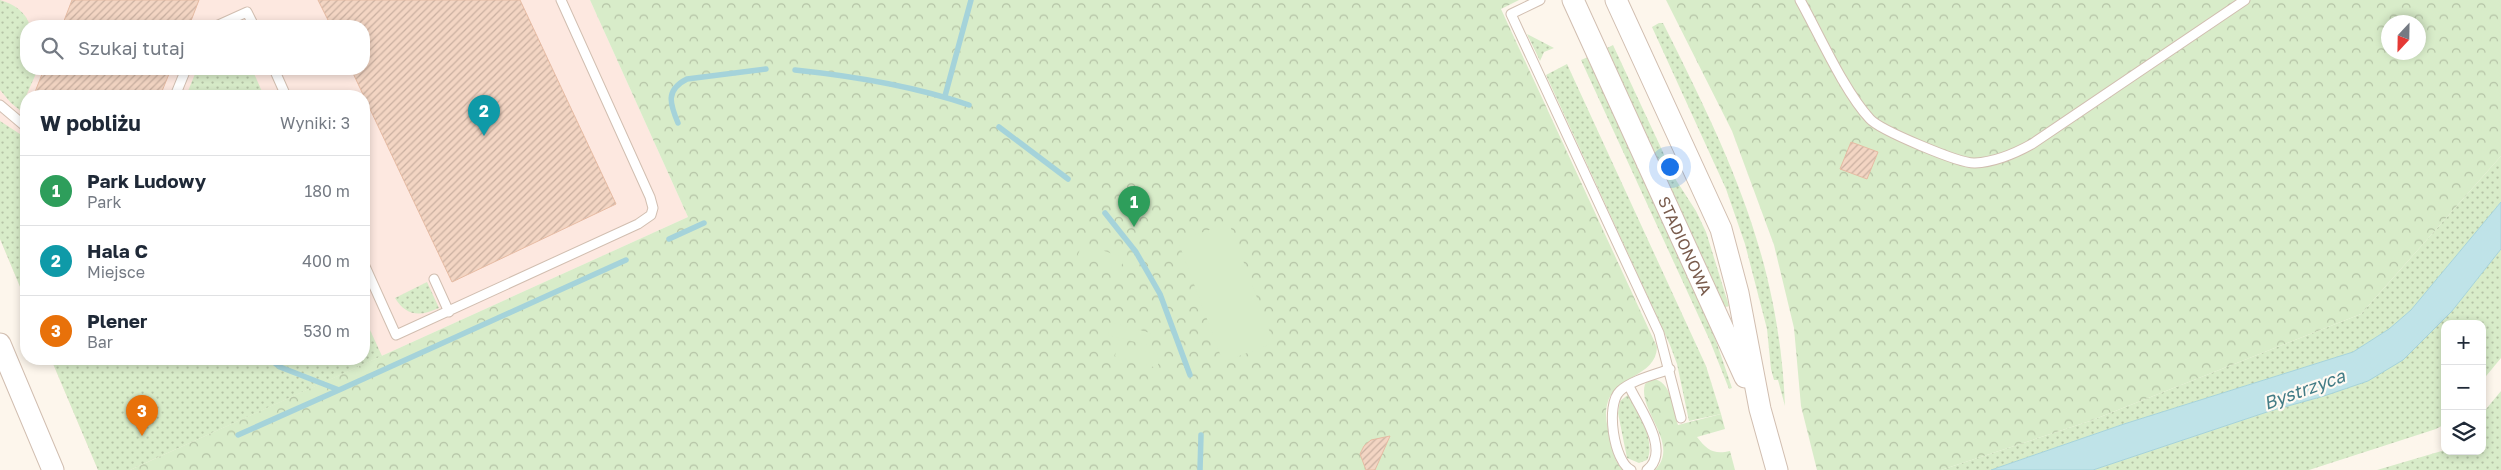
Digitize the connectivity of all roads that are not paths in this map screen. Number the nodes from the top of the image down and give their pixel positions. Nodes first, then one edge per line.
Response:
1 (561, 0) edge
2 (1540, 0) edge
3 (1573, 0) edge
4 (1616, 0) edge
5 (1800, 0) edge
6 (2245, 0) edge
7 (229, 20) edge
8 (251, 20) edge
9 (184, 75) edge
10 (277, 75) edge
11 (177, 90) edge
12 (283, 90) edge
13 (0, 105) edge
14 (20, 122) edge
15 (370, 277) edge
16 (434, 279) dead end
17 (449, 312) junction
18 (0, 344) edge
19 (1670, 369) junction
20 (1629, 386) junction
21 (1760, 409) junction
22 (1681, 418) dead end
23 (53, 470) edge
24 (1631, 470) edge
25 (1647, 470) edge
26 (1777, 470) edge

1 - 17 lane
2 - 19 lane
3 - 21 street, STADIONOWA
4 - 21 street, STADIONOWA
5 - 6 lane
7 - 8 lane
9 - 11 lane
10 - 12 lane
13 - 14 lane
15 - 17 lane
16 - 17 lane
18 - 23 street
19 - 20 lane
19 - 22 lane
20 - 24 lane
20 - 25 lane
21 - 26 street, STADIONOWA

